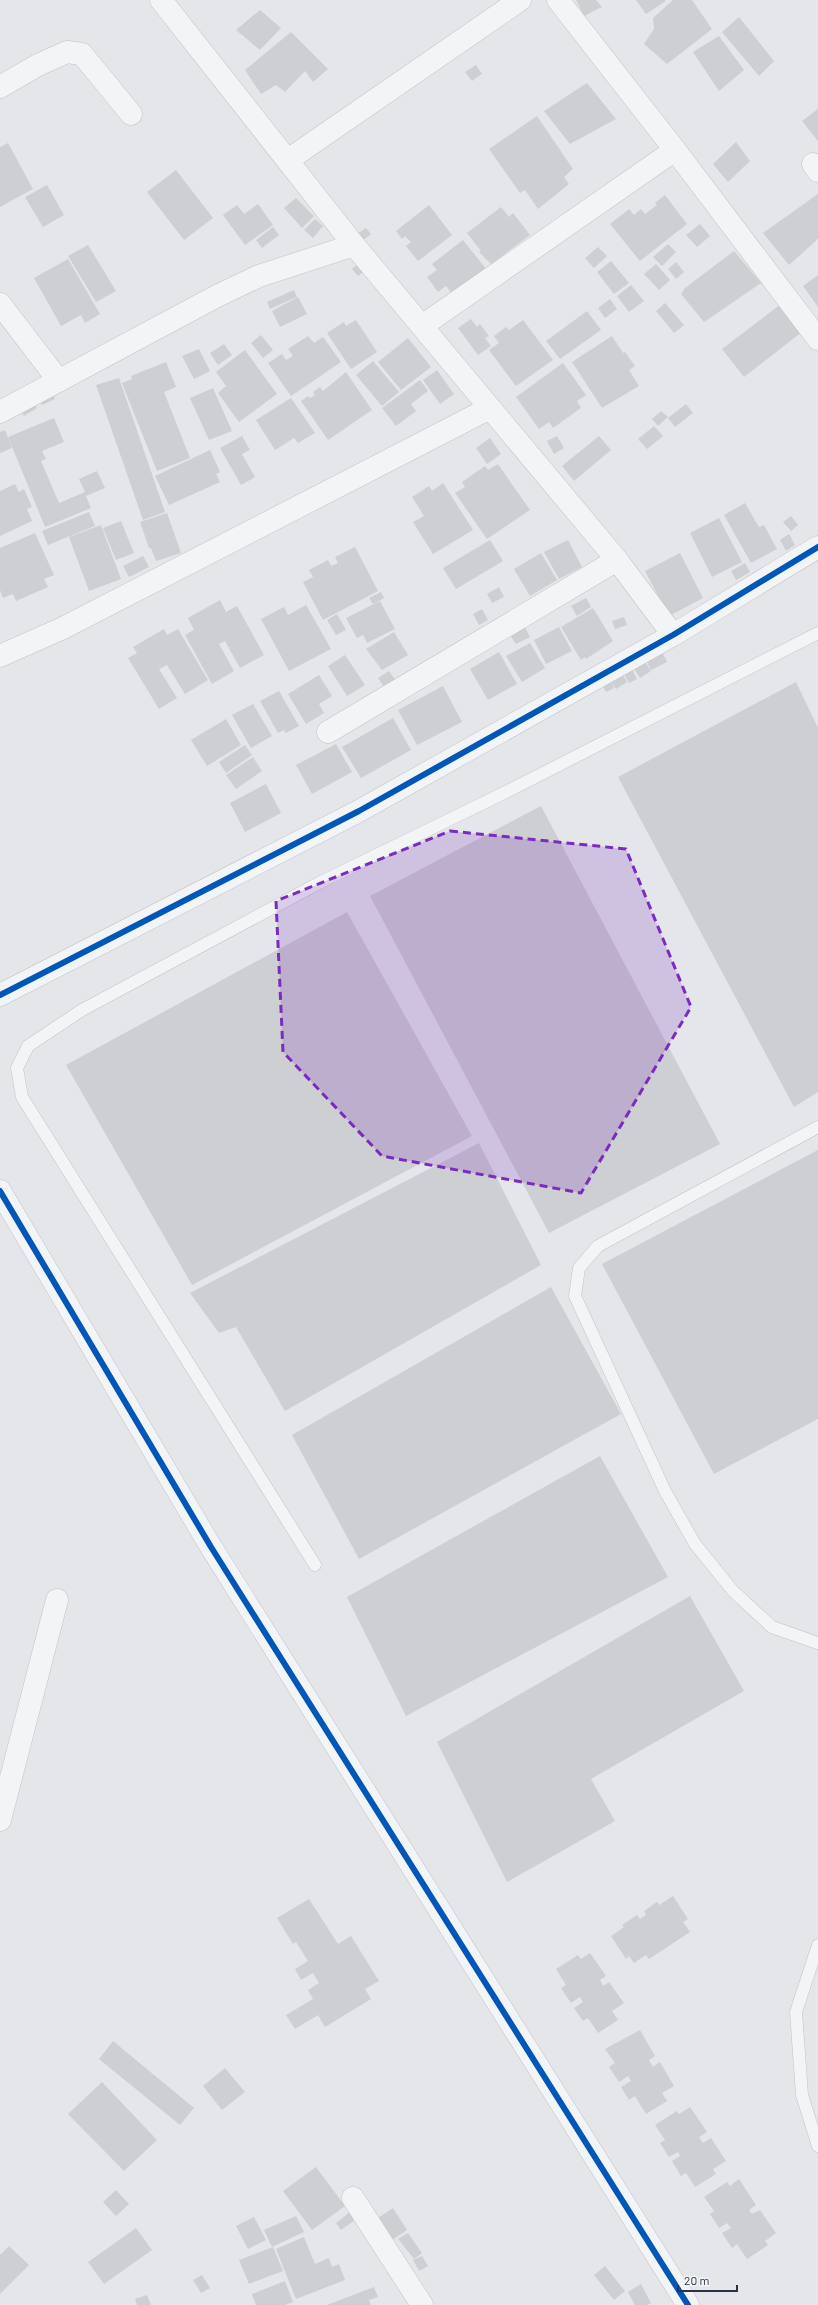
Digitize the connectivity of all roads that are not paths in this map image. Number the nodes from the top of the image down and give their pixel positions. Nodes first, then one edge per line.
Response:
1 (161, 0) edge
2 (520, 0) edge
3 (558, 0) edge
4 (0, 87) edge
5 (131, 114) dead end
6 (676, 150) junction
7 (288, 160) junction
8 (354, 245) junction
9 (0, 304) edge
10 (422, 326) junction
11 (818, 339) edge
12 (59, 380) junction
13 (490, 408) junction
14 (0, 412) edge
15 (818, 547) edge
16 (617, 560) junction
17 (818, 633) edge
18 (673, 636) junction
19 (0, 656) edge
20 (328, 732) dead end
21 (0, 996) edge
22 (818, 1127) edge
23 (0, 1191) edge
24 (315, 1565) dead end
25 (57, 1600) dead end
26 (818, 1643) edge
27 (0, 1820) edge
28 (818, 1945) edge
29 (818, 2146) edge
30 (353, 2198) dead end
31 (422, 2305) edge
32 (688, 2305) edge

1 - 7 street
2 - 7 street
3 - 6 street
4 - 5 street
6 - 10 street
6 - 11 street
7 - 8 street
8 - 10 street
8 - 12 street
9 - 12 street
10 - 13 street
12 - 14 street
13 - 16 street
13 - 19 street
15 - 18 street
16 - 18 street
16 - 20 street
17 - 24 lane
18 - 21 street
22 - 26 lane
23 - 32 street
25 - 27 street
28 - 29 lane
30 - 31 street

